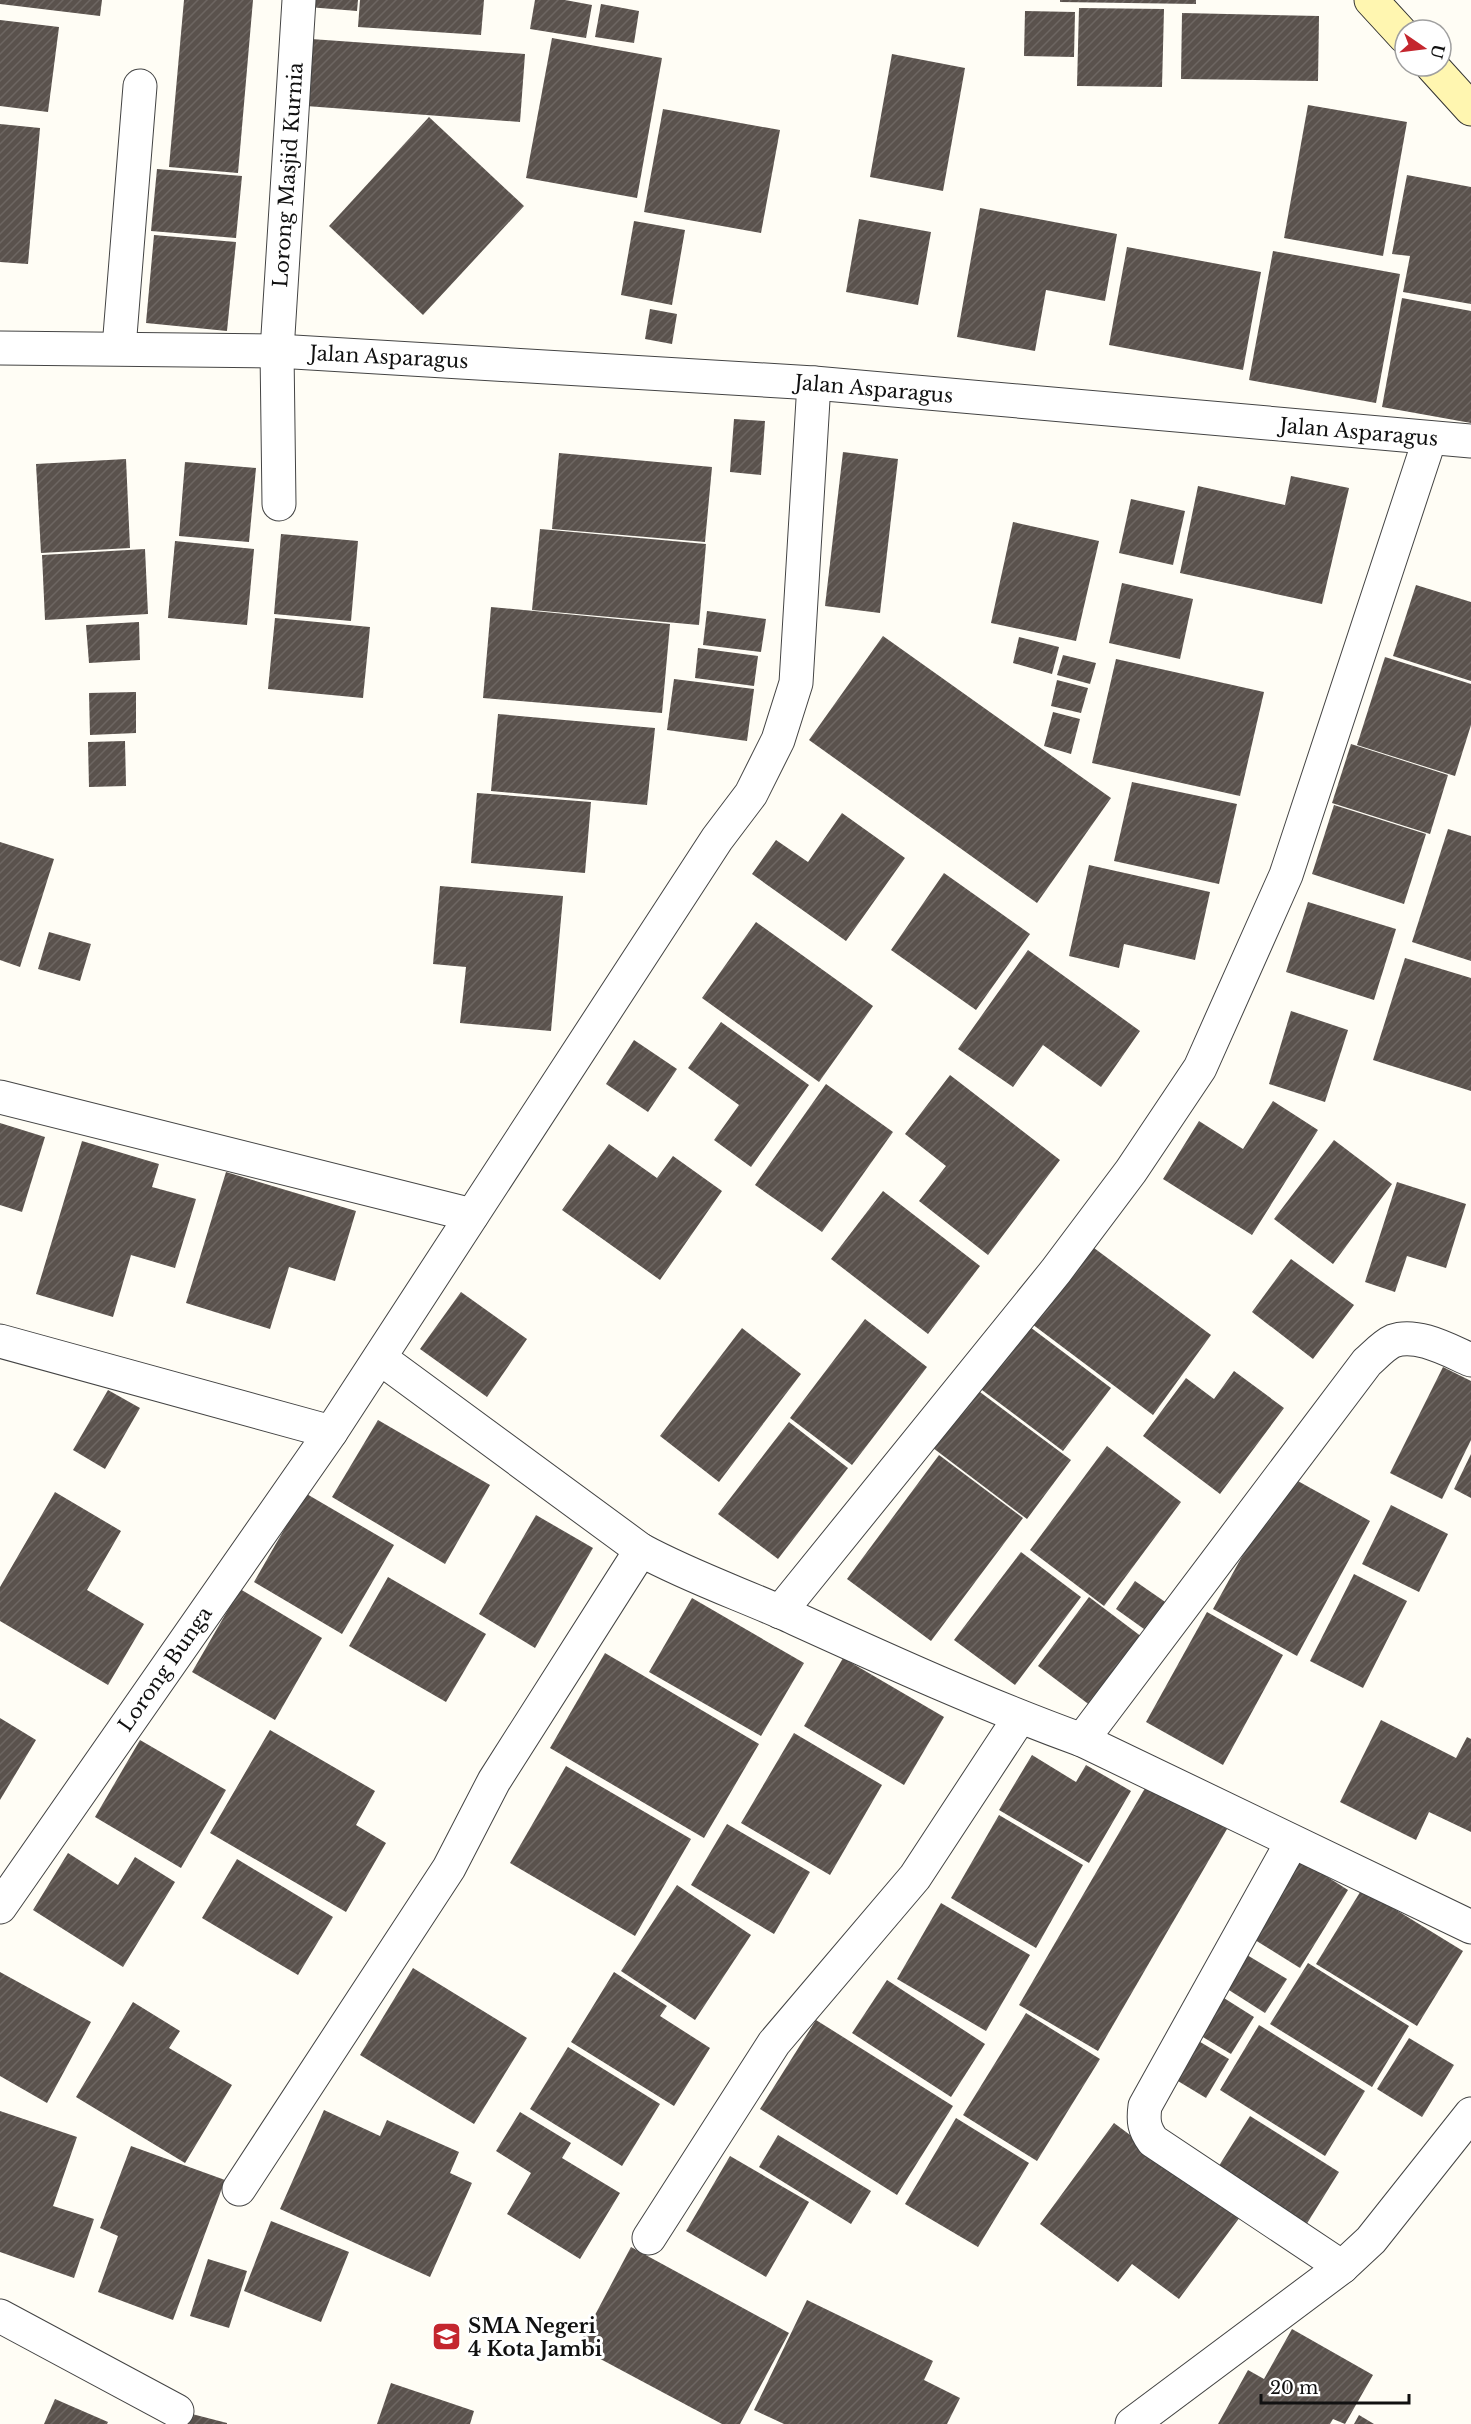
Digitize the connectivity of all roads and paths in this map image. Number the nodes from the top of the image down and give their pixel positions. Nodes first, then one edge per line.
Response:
1 (300, 0) edge
2 (1376, 2) edge
3 (1393, 23) edge
4 (1443, 78) edge
5 (140, 86) dead end
6 (1471, 109) edge
7 (0, 348) edge
8 (119, 348) junction
9 (277, 351) junction
10 (814, 383) junction
11 (1430, 438) junction
12 (1471, 441) edge
13 (279, 504) dead end
14 (0, 1097) edge
15 (472, 1215) junction
16 (0, 1341) edge
17 (380, 1358) junction
18 (1471, 1360) edge
19 (332, 1432) junction
20 (641, 1550) junction
21 (780, 1612) junction
22 (1020, 1717) junction
23 (1082, 1740) junction
24 (1292, 1842) junction
25 (0, 1907) edge
26 (1471, 1926) edge
27 (1471, 2114) edge
28 (239, 2189) dead end
29 (649, 2238) dead end
30 (1342, 2267) junction
31 (0, 2316) edge
32 (177, 2411) dead end
33 (1135, 2423) edge

1 - 9 street, Lorong Masjid Kurnia
2 - 3 main road
4 - 6 main road
5 - 8 street
7 - 8 street, Jalan Asparagus
8 - 9 street, Jalan Asparagus
9 - 10 street, Jalan Asparagus
9 - 13 street, Lorong Masjid Kurnia
10 - 11 street, Jalan Asparagus
10 - 15 street, Lorong Bunga
11 - 12 street, Jalan Asparagus
11 - 21 street
14 - 15 street
15 - 17 street, Lorong Bunga
16 - 19 street
17 - 19 street, Lorong Bunga
17 - 20 street
18 - 23 street
19 - 25 street, Lorong Bunga
20 - 21 street
20 - 28 street
21 - 22 street
22 - 23 street
22 - 29 street
23 - 24 street
24 - 26 street
24 - 30 street
27 - 30 street
30 - 33 street
31 - 32 street

